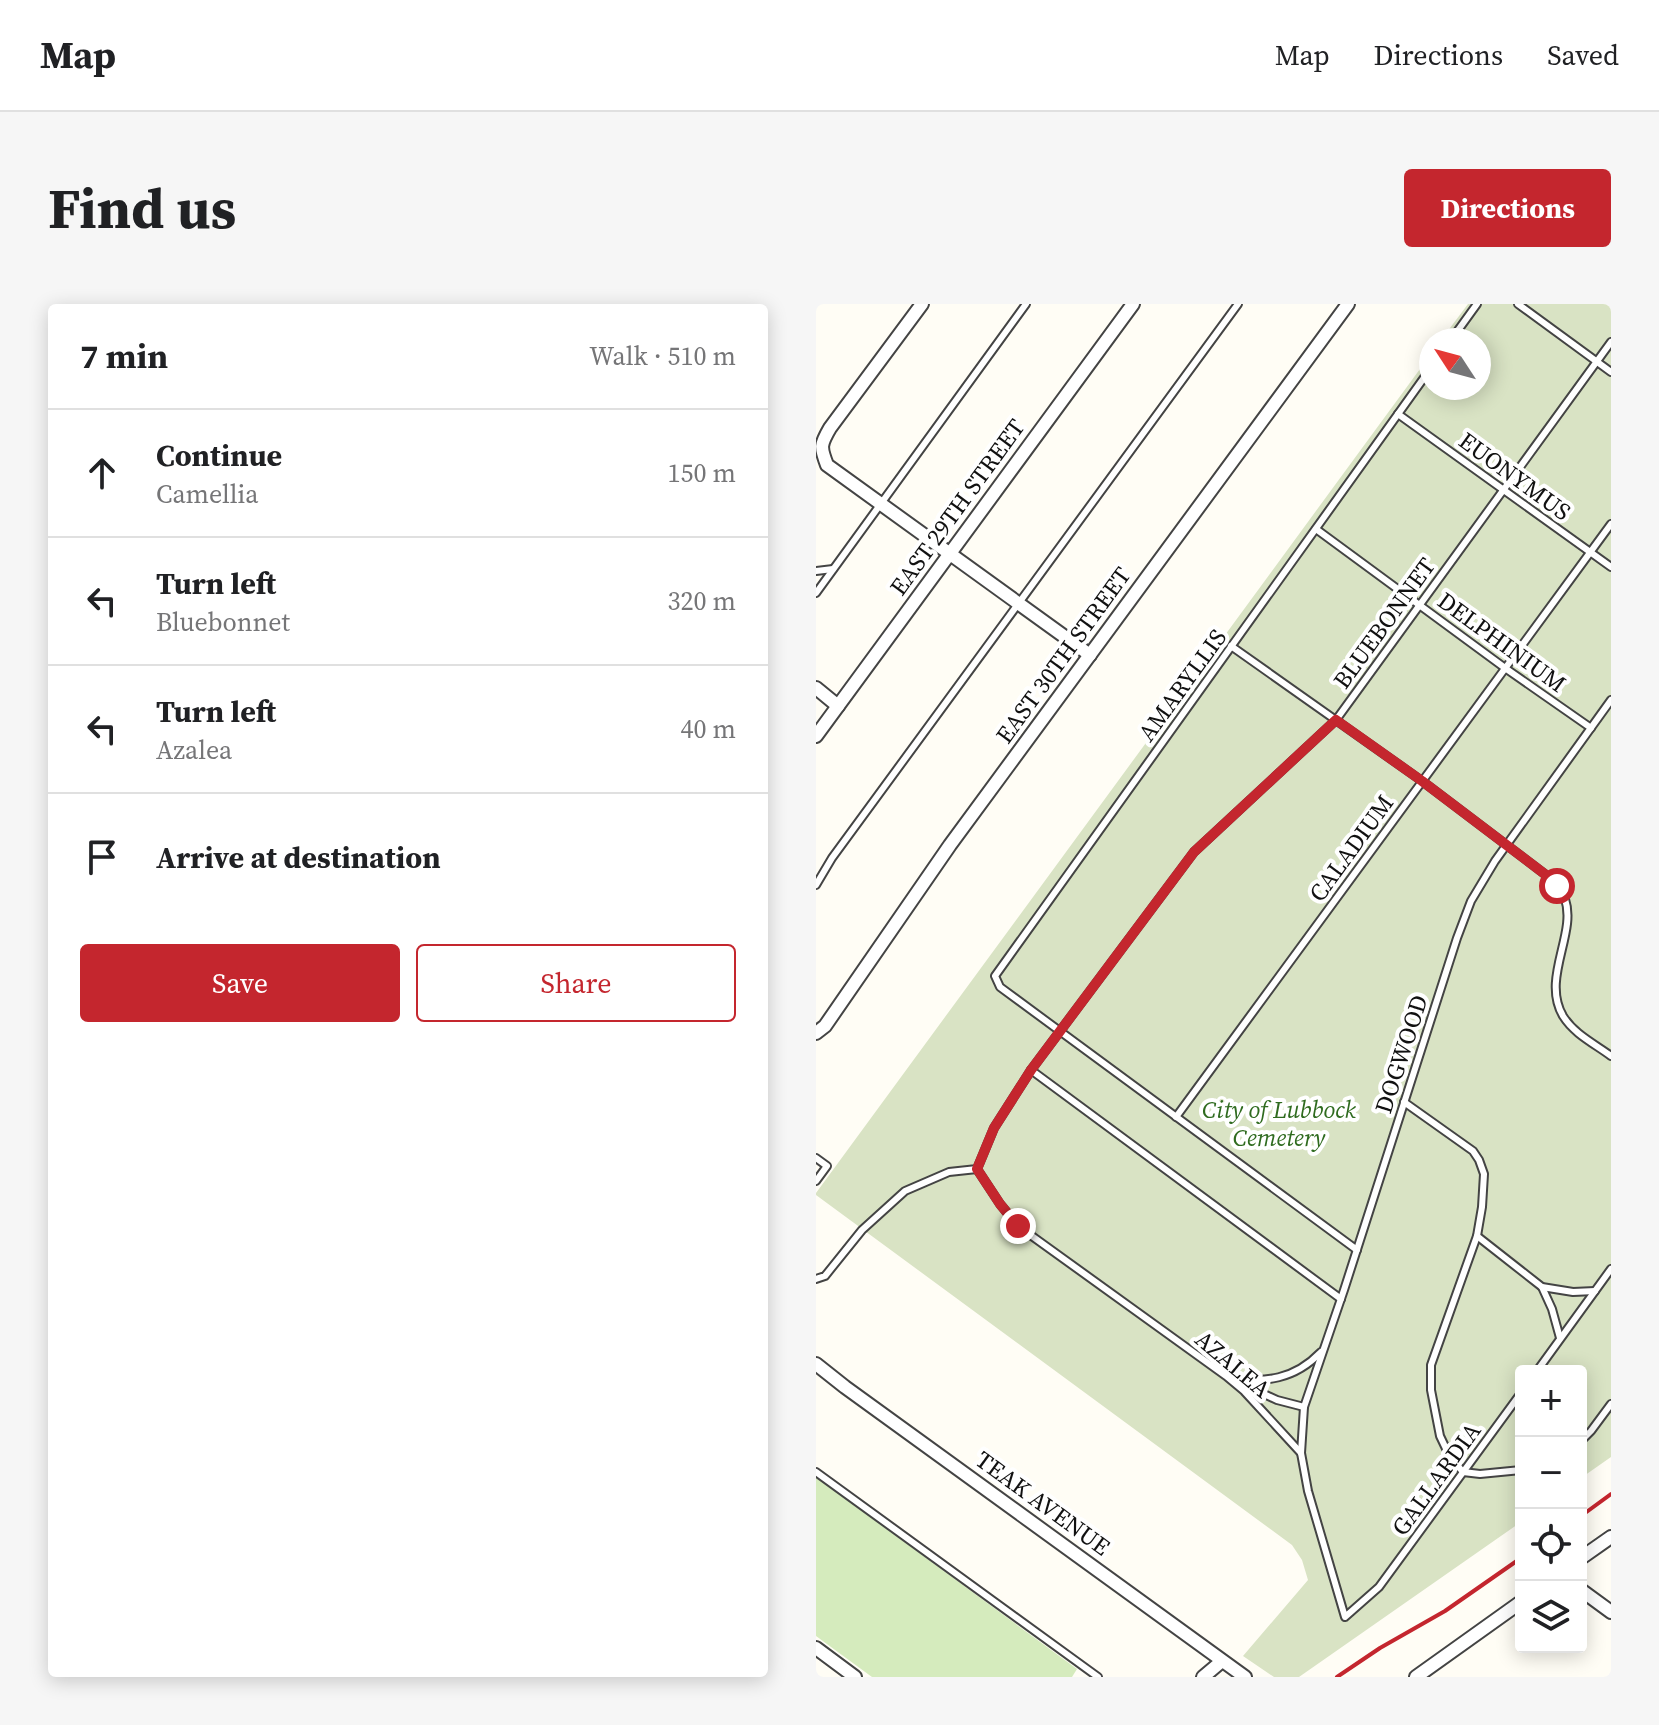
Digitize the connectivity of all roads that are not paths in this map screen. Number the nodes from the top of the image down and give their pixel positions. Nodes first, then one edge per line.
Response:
1 (922, 304) edge
2 (1026, 304) edge
3 (1133, 304) edge
4 (1238, 304) edge
5 (1348, 304) edge
6 (1477, 304) edge
7 (1518, 304) edge
8 (1459, 328) edge
9 (1611, 342) edge
10 (1597, 361) junction
11 (1611, 372) edge
12 (1419, 385) edge
13 (1398, 414) junction
14 (1504, 490) junction
15 (880, 504) junction
16 (1611, 524) edge
17 (1316, 529) junction
18 (1590, 552) junction
19 (950, 554) junction
20 (1611, 567) edge
21 (833, 569) junction
22 (816, 571) edge
23 (816, 593) edge
24 (1019, 604) junction
25 (1420, 605) junction
26 (1231, 646) junction
27 (1090, 655) junction
28 (1505, 668) junction
29 (816, 688) edge
30 (1611, 700) edge
31 (838, 706) junction
32 (1336, 720) junction
33 (1591, 728) junction
34 (816, 736) edge
35 (1422, 781) junction
36 (1506, 845) junction
37 (816, 885) edge
38 (1059, 1031) junction
39 (816, 1033) edge
40 (1611, 1045) edge
41 (1608, 1054) edge
42 (1031, 1070) junction
43 (1404, 1102) junction
44 (1176, 1117) junction
45 (816, 1158) edge
46 (977, 1169) junction
47 (816, 1181) edge
48 (1477, 1236) junction
49 (1357, 1250) junction
50 (1611, 1269) edge
51 (816, 1279) edge
52 (1542, 1287) junction
53 (1595, 1291) junction
54 (1341, 1299) junction
55 (1560, 1338) junction
56 (1323, 1349) junction
57 (816, 1364) edge
58 (1541, 1365) edge
59 (1226, 1376) junction
60 (1515, 1401) edge
61 (1611, 1404) edge
62 (1304, 1407) junction
63 (1585, 1437) edge
64 (1301, 1453) junction
65 (1515, 1471) edge
66 (816, 1472) edge
67 (1463, 1472) junction
68 (1611, 1537) edge
69 (1587, 1554) edge
70 (1587, 1594) edge
71 (1515, 1606) edge
72 (1611, 1612) edge
73 (816, 1648) edge
74 (1222, 1661) junction
75 (855, 1677) edge
76 (1098, 1677) edge
77 (1203, 1677) edge
78 (1245, 1677) edge
79 (1416, 1677) edge

1 - 15 street
2 - 15 lane
3 - 19 street, EAST 29TH STREET
4 - 24 lane
5 - 27 street, EAST 30TH STREET
6 - 8 lane
7 - 10 lane
9 - 10 lane, BLUEBONNET
10 - 11 lane
10 - 14 lane, BLUEBONNET
12 - 13 lane
13 - 14 lane, EUONYMUS
13 - 17 lane, AMARYLLIS
14 - 18 lane, EUONYMUS
14 - 25 lane, BLUEBONNET
15 - 19 street
15 - 21 lane
16 - 18 lane, CALADIUM
17 - 25 lane, DELPHINIUM
17 - 26 lane, AMARYLLIS
18 - 20 lane, EUONYMUS
18 - 28 lane, CALADIUM
19 - 24 street
19 - 31 street, EAST 29TH STREET
21 - 22 lane
21 - 23 lane
24 - 27 street
24 - 37 lane
25 - 28 lane, DELPHINIUM
25 - 32 lane, BLUEBONNET
26 - 32 lane
26 - 38 lane, AMARYLLIS
27 - 39 street, EAST 30TH STREET
28 - 33 lane, DELPHINIUM
28 - 35 lane, CALADIUM
29 - 31 street
30 - 33 lane, DOGWOOD
31 - 34 street, EAST 29TH STREET
32 - 35 lane
32 - 38 lane, BLUEBONNET
33 - 36 lane, DOGWOOD
35 - 36 lane
35 - 44 lane, CALADIUM
36 - 41 lane
36 - 43 lane, DOGWOOD
38 - 42 lane, BLUEBONNET
38 - 44 lane
40 - 41 lane
42 - 46 lane, BLUEBONNET
42 - 54 lane
43 - 48 lane
43 - 49 lane, DOGWOOD
44 - 49 lane
45 - 47 lane
46 - 51 lane
46 - 59 lane, AZALEA
48 - 52 lane
48 - 67 lane
49 - 54 lane, DOGWOOD
50 - 53 lane
52 - 53 lane
52 - 55 lane
53 - 55 lane
54 - 56 lane, DOGWOOD
55 - 58 lane
56 - 59 lane
56 - 62 lane, DOGWOOD
57 - 74 street, TEAK AVENUE
59 - 62 lane
59 - 64 lane, AZALEA
60 - 67 lane, GALLARDIA
61 - 63 lane
62 - 64 lane, DOGWOOD
64 - 67 lane, GALLARDIA
65 - 67 lane
66 - 76 lane
68 - 69 street
70 - 72 street
71 - 79 street
73 - 75 street
74 - 77 street
74 - 78 street, TEAK AVENUE

